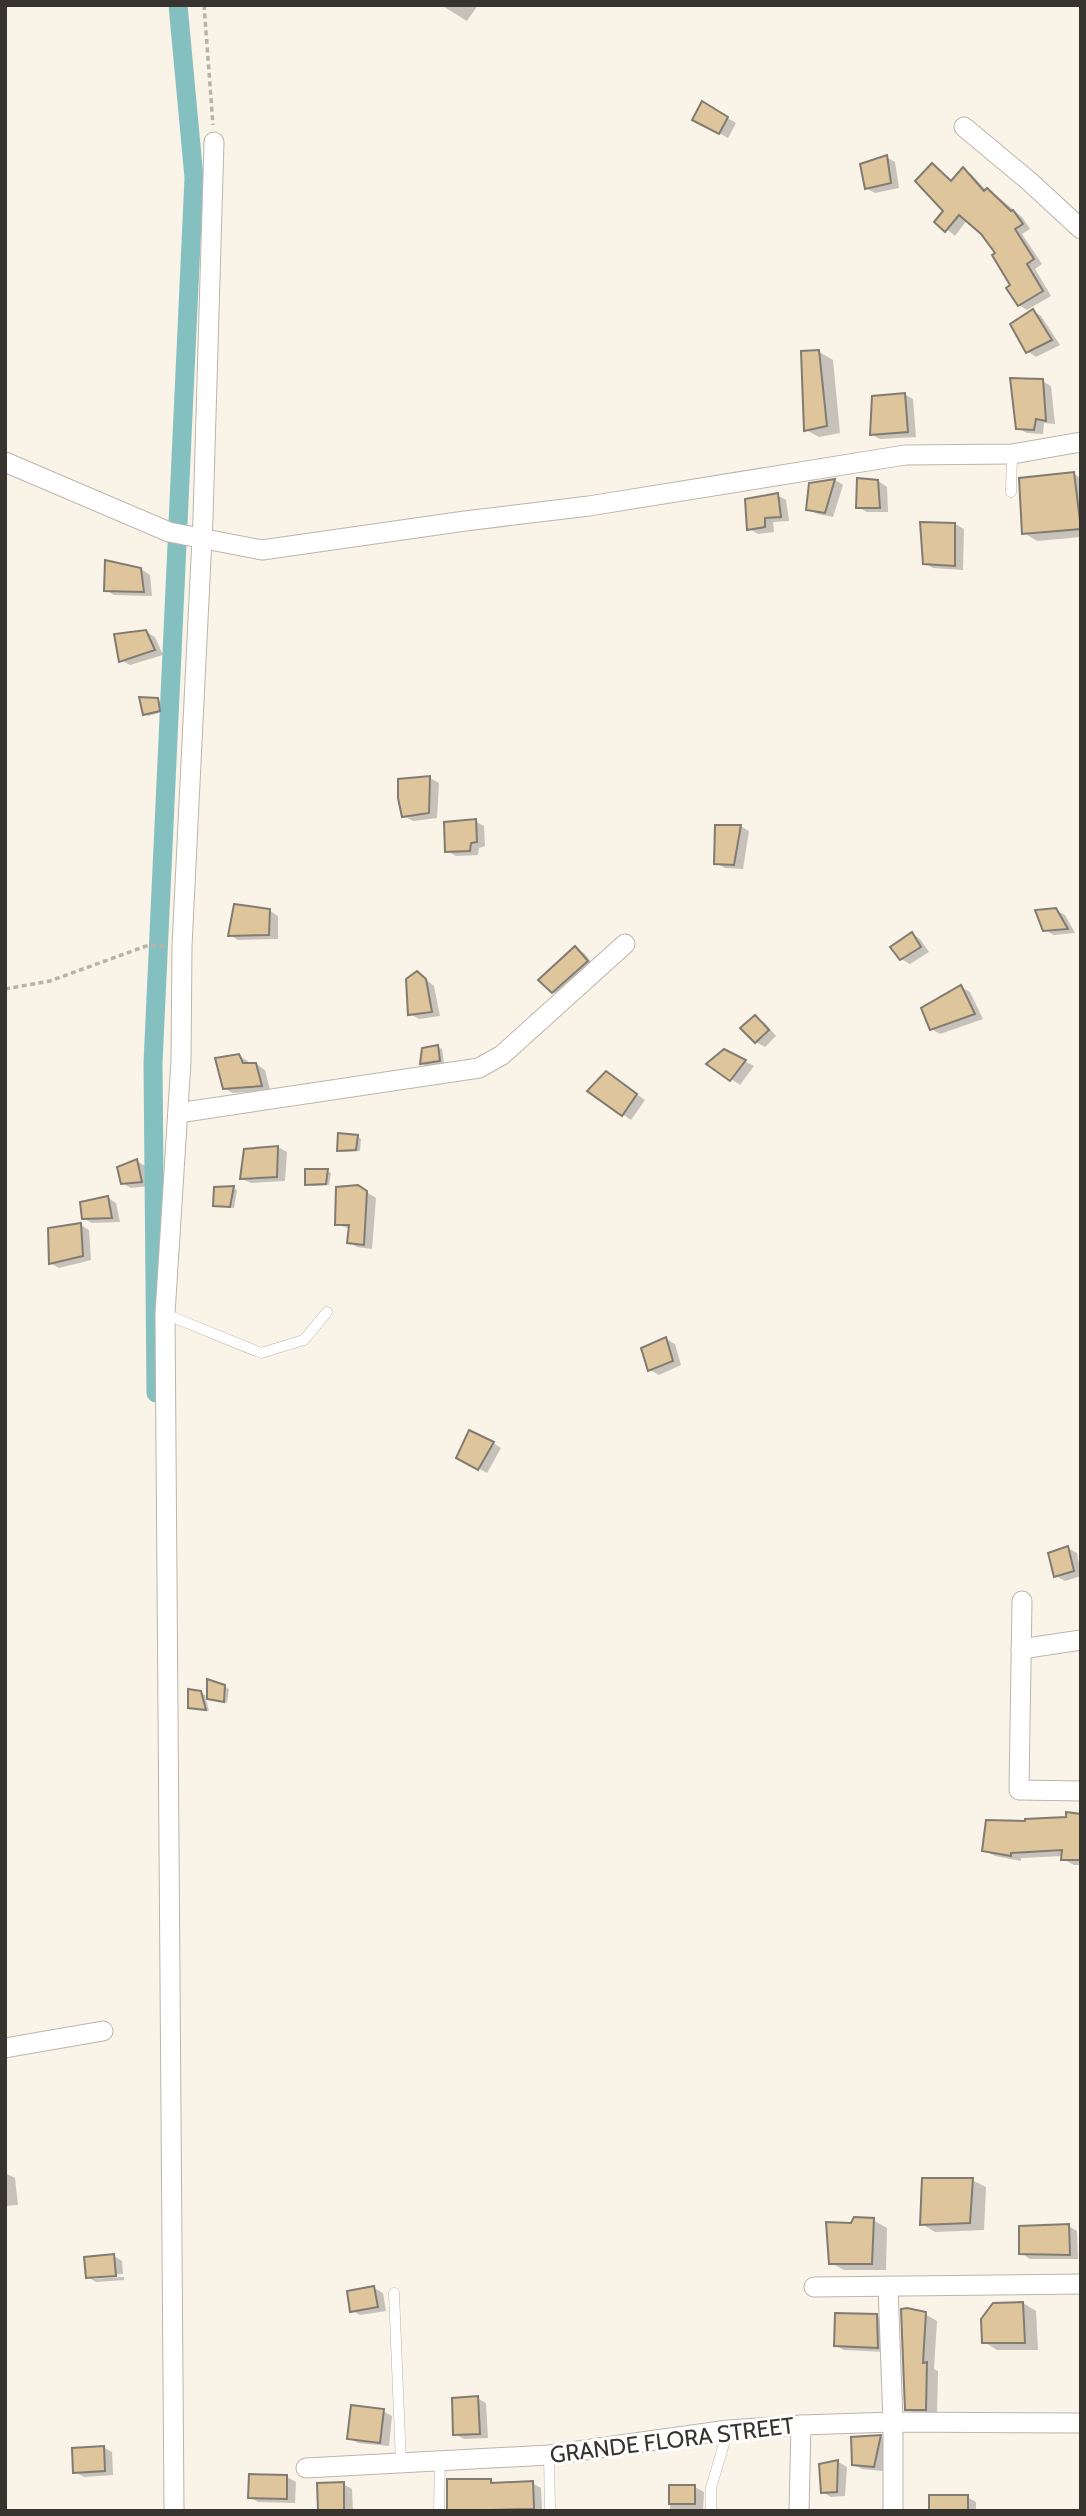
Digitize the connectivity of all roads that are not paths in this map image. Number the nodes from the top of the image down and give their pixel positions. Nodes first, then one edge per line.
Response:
1 (964, 127) dead end
2 (214, 142) road end
3 (1081, 229) edge
4 (1081, 442) edge
5 (1013, 454) junction
6 (5, 462) edge
7 (1011, 492) dead end
8 (197, 537) junction
9 (625, 944) dead end
10 (178, 1113) junction
11 (327, 1312) dead end
12 (165, 1314) junction
13 (1022, 1601) dead end
14 (1081, 1640) edge
15 (1021, 1649) junction
16 (1081, 1791) edge
17 (103, 2031) dead end
18 (5, 2048) edge
19 (1081, 2284) edge
20 (888, 2286) junction
21 (814, 2287) dead end
22 (394, 2293) dead end
23 (893, 2422) junction
24 (1081, 2423) edge
25 (801, 2425) junction
26 (728, 2430) junction
27 (549, 2455) junction
28 (440, 2461) junction
29 (401, 2463) junction
30 (306, 2468) dead end
31 (174, 2511) edge
32 (439, 2511) edge
33 (550, 2511) edge
34 (711, 2511) edge
35 (799, 2511) edge
36 (893, 2511) edge

1 - 3 street
2 - 8 street
4 - 5 street
5 - 7 lane
5 - 8 street
6 - 8 street
8 - 10 street
9 - 10 street
10 - 12 street
11 - 12 lane
12 - 31 street
13 - 15 street
14 - 15 street
15 - 16 street
17 - 18 street
19 - 20 street
20 - 21 street
20 - 23 street
22 - 29 lane
23 - 24 street, GRANDE FLORA STREET
23 - 25 street, GRANDE FLORA STREET
23 - 36 street
25 - 26 street, GRANDE FLORA STREET
25 - 35 street
26 - 27 street, GRANDE FLORA STREET
26 - 34 lane
27 - 28 street, GRANDE FLORA STREET
27 - 33 lane
28 - 29 street, GRANDE FLORA STREET
28 - 32 lane
29 - 30 street, GRANDE FLORA STREET

